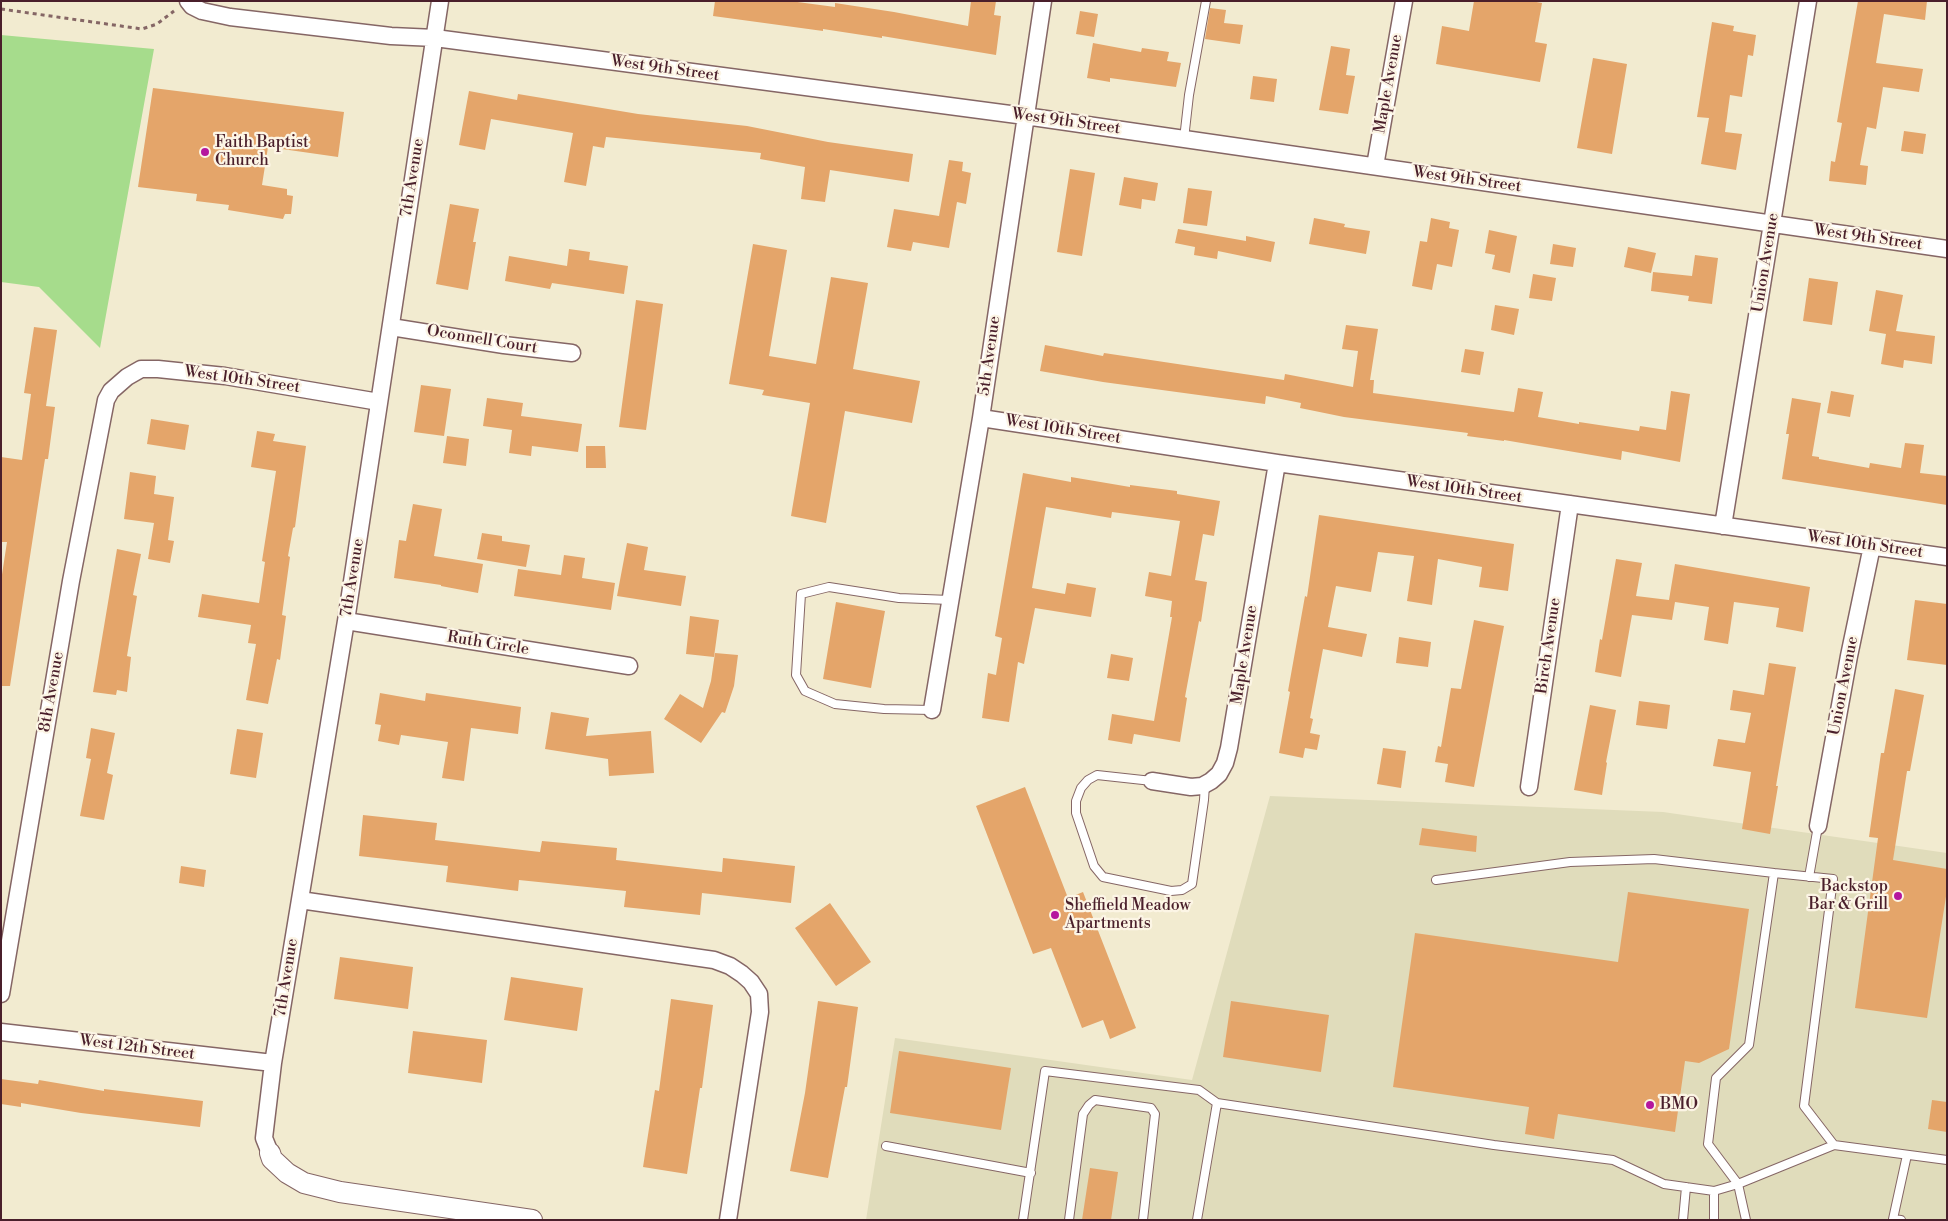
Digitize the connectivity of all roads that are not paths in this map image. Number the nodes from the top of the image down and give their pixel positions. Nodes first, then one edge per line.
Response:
1 (440, 1) edge
2 (1043, 1) edge
3 (1206, 1) edge
4 (1404, 1) edge
5 (1808, 1) edge
6 (183, 4) edge
7 (435, 38) junction
8 (1025, 116) junction
9 (1184, 139) junction
10 (1375, 166) junction
11 (1772, 224) junction
12 (1947, 250) edge
13 (391, 327) junction
14 (572, 353) dead end
15 (111, 391) joint
16 (380, 402) junction
17 (981, 418) junction
18 (1277, 463) junction
19 (1570, 504) junction
20 (1723, 526) junction
21 (1872, 546) junction
22 (1947, 557) edge
23 (950, 600) junction
24 (346, 621) junction
25 (630, 666) dead end
26 (932, 710) joint
27 (1152, 781) joint
28 (1205, 784) junction
29 (1529, 787) dead end
30 (1818, 826) joint
31 (1774, 873) junction
32 (1809, 876) junction
33 (1436, 880) dead end
34 (300, 900) junction
35 (1, 994) edge
36 (1, 1032) edge
37 (273, 1063) junction
38 (1217, 1103) junction
39 (1834, 1144) junction
40 (886, 1146) dead end
41 (270, 1153) joint
42 (1907, 1155) junction
43 (1947, 1160) edge
44 (1031, 1174) junction
45 (1738, 1184) junction
46 (1686, 1187) junction
47 (1714, 1191) junction
48 (1895, 1219) edge
49 (532, 1220) edge
50 (728, 1220) edge
51 (1023, 1220) edge
52 (1069, 1220) edge
53 (1143, 1220) edge
54 (1197, 1220) edge
55 (1683, 1220) edge
56 (1714, 1220) edge
57 (1746, 1220) edge

1 - 7 street, 7th Avenue
2 - 8 street, 5th Avenue
3 - 9 lane
4 - 10 street, Maple Avenue
5 - 11 street, Union Avenue
6 - 7 street, West 9th Street
7 - 8 street, West 9th Street
7 - 13 street, 7th Avenue
8 - 9 street, West 9th Street
8 - 17 street, 5th Avenue
9 - 10 street, West 9th Street
10 - 11 street, West 9th Street
11 - 12 street, West 9th Street
11 - 20 street, Union Avenue
13 - 14 street, Oconnell Court
13 - 16 street, 7th Avenue
15 - 16 street, West 10th Street
15 - 35 street, 8th Avenue
16 - 24 street, 7th Avenue
17 - 18 street, West 10th Street
17 - 23 street, 5th Avenue
18 - 19 street, West 10th Street
18 - 28 street, Maple Avenue
19 - 20 street, West 10th Street
19 - 29 street, Birch Avenue
20 - 21 street, West 10th Street
21 - 22 street, West 10th Street
21 - 30 street, Union Avenue
23 - 26 street, 5th Avenue
23 - 26 lane
24 - 25 street, Ruth Circle
24 - 34 street, 7th Avenue
27 - 28 street
27 - 28 lane
30 - 32 lane
31 - 32 lane
31 - 33 lane
31 - 45 lane
32 - 39 lane
34 - 37 street, 7th Avenue
34 - 50 street
36 - 37 street, West 12th Street
37 - 41 street, 7th Avenue
38 - 44 lane
38 - 46 lane
38 - 54 lane
39 - 42 lane
39 - 45 lane
40 - 44 lane
41 - 49 street
42 - 43 lane
42 - 48 lane
44 - 51 lane
45 - 47 lane
45 - 57 lane
46 - 47 lane
46 - 55 lane
47 - 56 lane
52 - 53 lane

